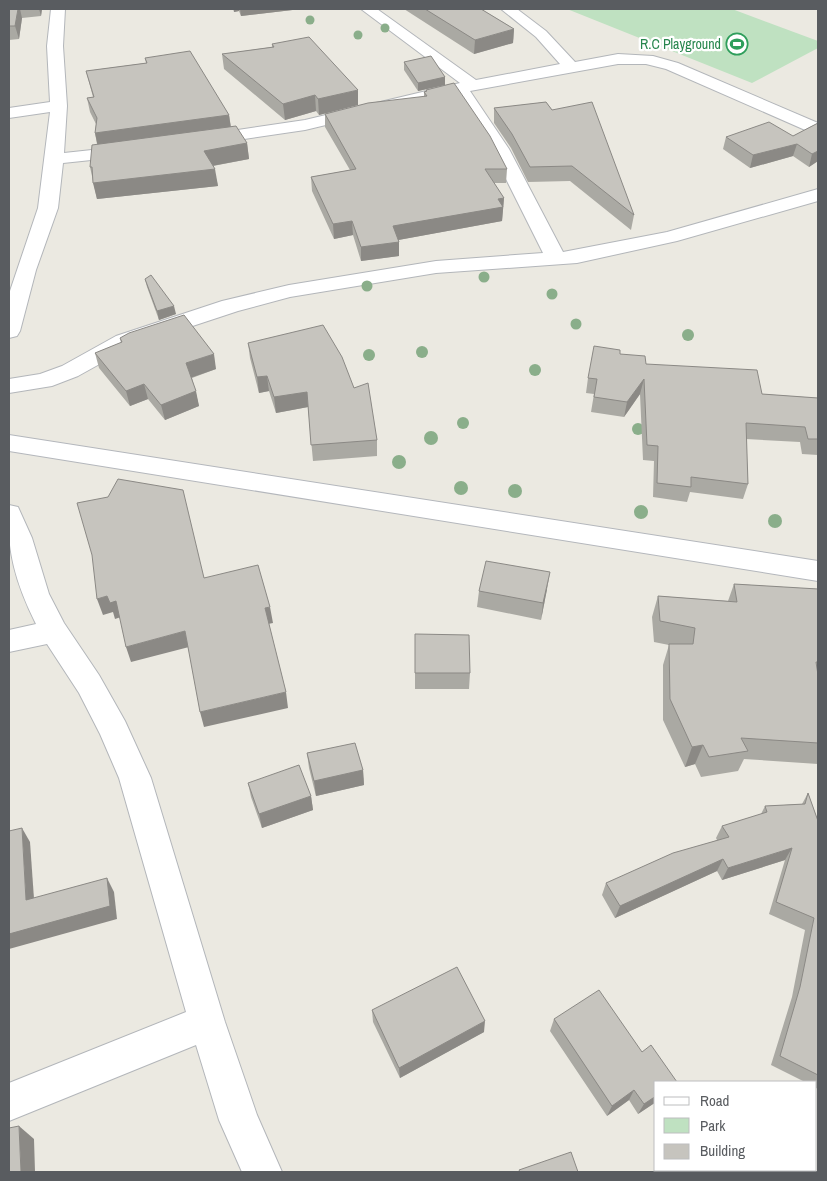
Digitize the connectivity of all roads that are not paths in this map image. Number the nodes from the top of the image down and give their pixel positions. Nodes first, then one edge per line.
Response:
1 (58, 9) edge
2 (368, 9) edge
3 (508, 9) edge
4 (571, 67) junction
5 (466, 86) junction
6 (59, 106) junction
7 (9, 113) edge
8 (818, 129) edge
9 (189, 143) edge
10 (141, 149) edge
11 (55, 159) junction
12 (818, 195) edge
13 (556, 259) junction
14 (9, 331) edge
15 (9, 386) edge
16 (9, 442) edge
17 (9, 514) edge
18 (818, 571) edge
19 (54, 631) junction
20 (9, 641) edge
21 (206, 1022) junction
22 (9, 1102) edge
23 (262, 1172) edge

1 - 6 street
2 - 5 street
3 - 4 street
4 - 5 street
4 - 8 street
5 - 9 street
5 - 13 street
6 - 7 street
6 - 11 street
10 - 11 street
11 - 14 street
12 - 13 street
13 - 15 street
16 - 18 street
17 - 19 street
19 - 20 street
19 - 21 street
21 - 22 street
21 - 23 street

